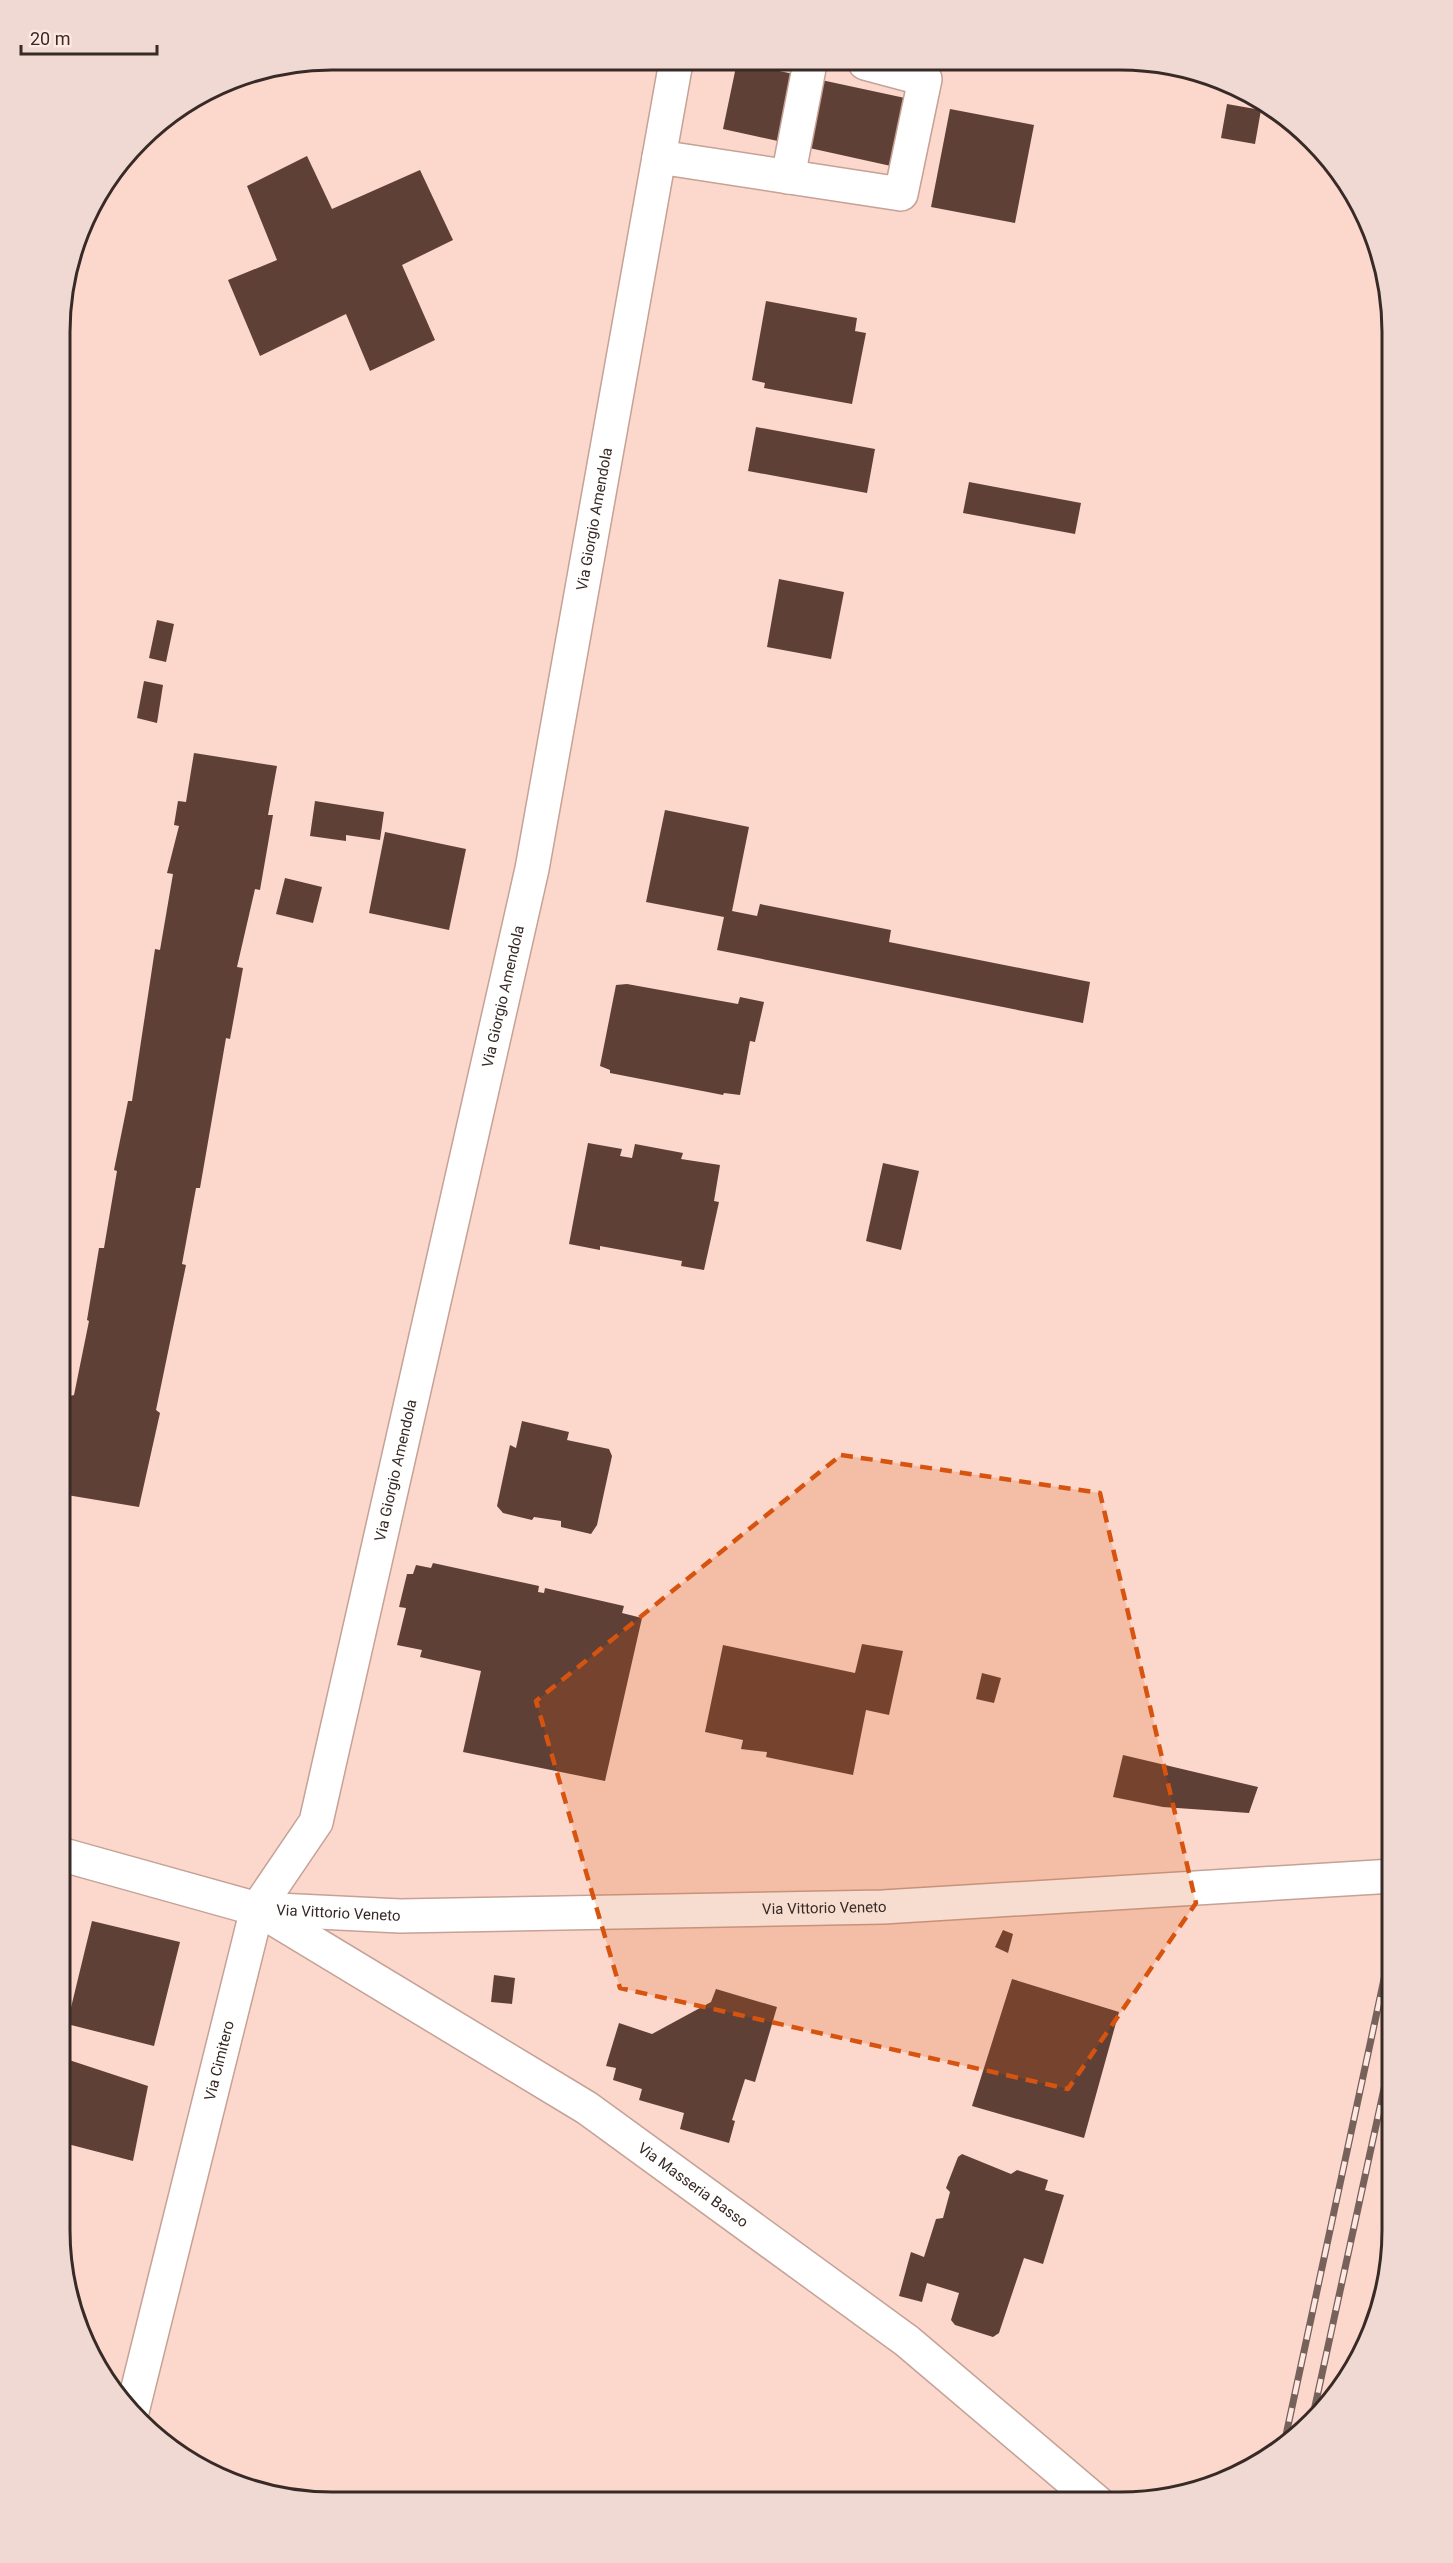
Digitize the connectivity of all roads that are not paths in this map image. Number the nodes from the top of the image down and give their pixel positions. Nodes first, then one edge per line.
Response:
1 (675, 70) edge
2 (809, 70) edge
3 (893, 70) edge
4 (659, 157) junction
5 (788, 177) junction
6 (70, 1857) edge
7 (1382, 1876) edge
8 (257, 1909) junction
9 (135, 2401) edge
10 (1085, 2492) edge

1 - 4 street, Via Giorgio Amendola
2 - 5 street
3 - 5 street
4 - 5 street
4 - 8 street, Via Giorgio Amendola
6 - 8 street
7 - 8 street, Via Vittorio Veneto
8 - 9 street, Via Cimitero
8 - 10 street, Via Masseria Basso

